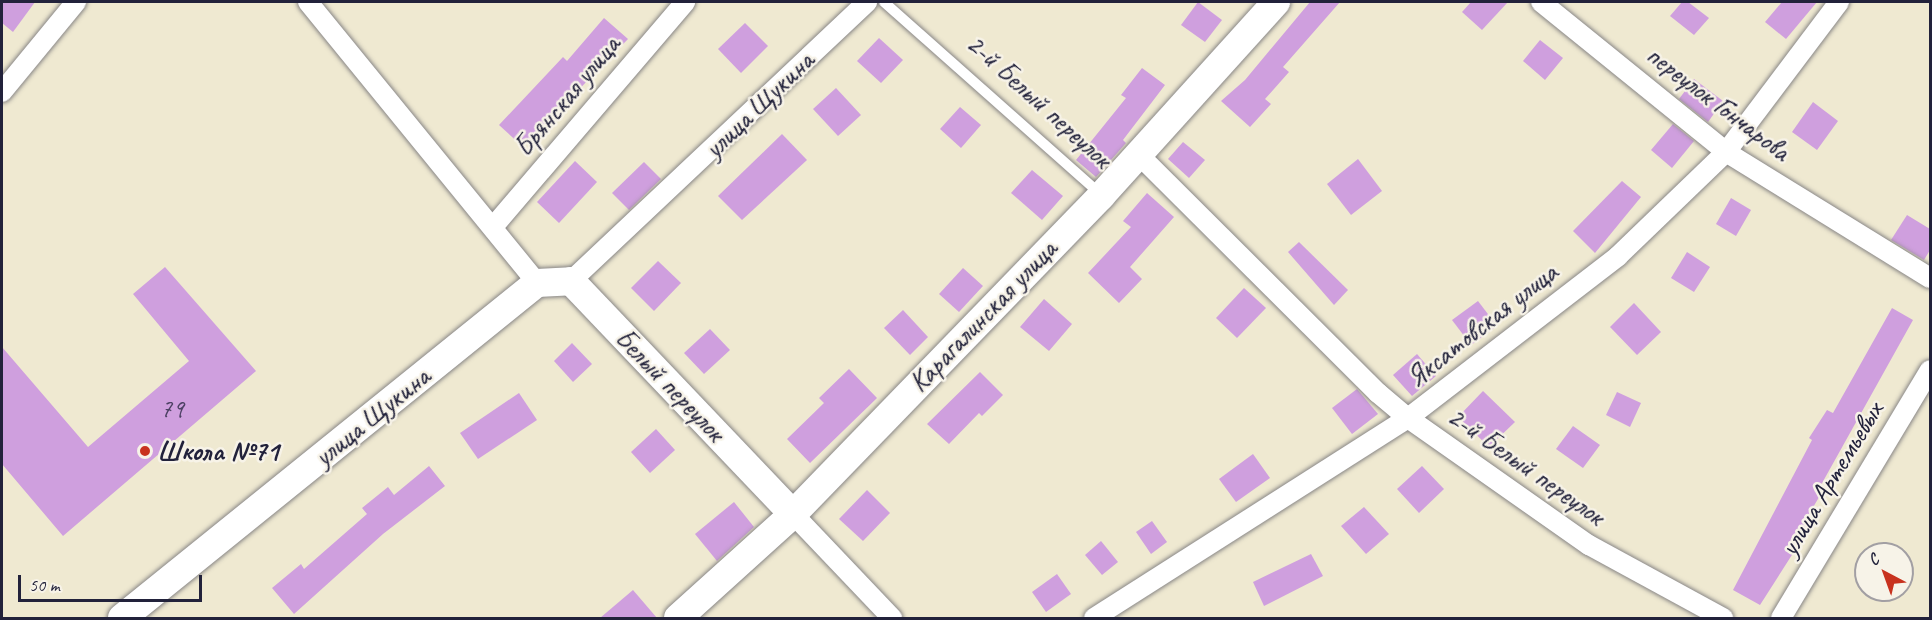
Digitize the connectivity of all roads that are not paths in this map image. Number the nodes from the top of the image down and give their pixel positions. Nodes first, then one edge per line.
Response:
1 (76, 2) edge
2 (308, 2) edge
3 (685, 2) edge
4 (867, 2) edge
5 (884, 2) edge
6 (1276, 2) edge
7 (1541, 2) edge
8 (1839, 2) edge
9 (2, 92) edge
10 (1726, 152) junction
11 (1139, 154) junction
12 (1101, 196) junction
13 (493, 227) junction
14 (1930, 278) edge
15 (571, 280) junction
16 (537, 283) junction
17 (1930, 370) edge
18 (1408, 418) junction
19 (793, 514) junction
20 (122, 618) edge
21 (678, 618) edge
22 (892, 618) edge
23 (1094, 618) edge
24 (1723, 618) edge
25 (1781, 618) edge

1 - 9 street
2 - 13 street
3 - 13 street, Брянская улица
4 - 15 street, улица Щукина
5 - 12 lane, 2-й Белый переулок
6 - 11 street, Карагалинская улица
7 - 10 street, переулок Гончарова
8 - 10 street, Яксатовская улица
10 - 14 street, переулок Гончарова
10 - 18 street, Яксатовская улица
11 - 12 street, Карагалинская улица
11 - 18 street, 2-й Белый переулок
12 - 19 street, Карагалинская улица
13 - 16 street
15 - 16 street
15 - 19 street, Белый переулок
16 - 20 street, улица Щукина
17 - 25 street, улица Артемьевых
18 - 23 street, Яксатовская улица
18 - 24 street, 2-й Белый переулок
19 - 21 street, Карагалинская улица
19 - 22 street

